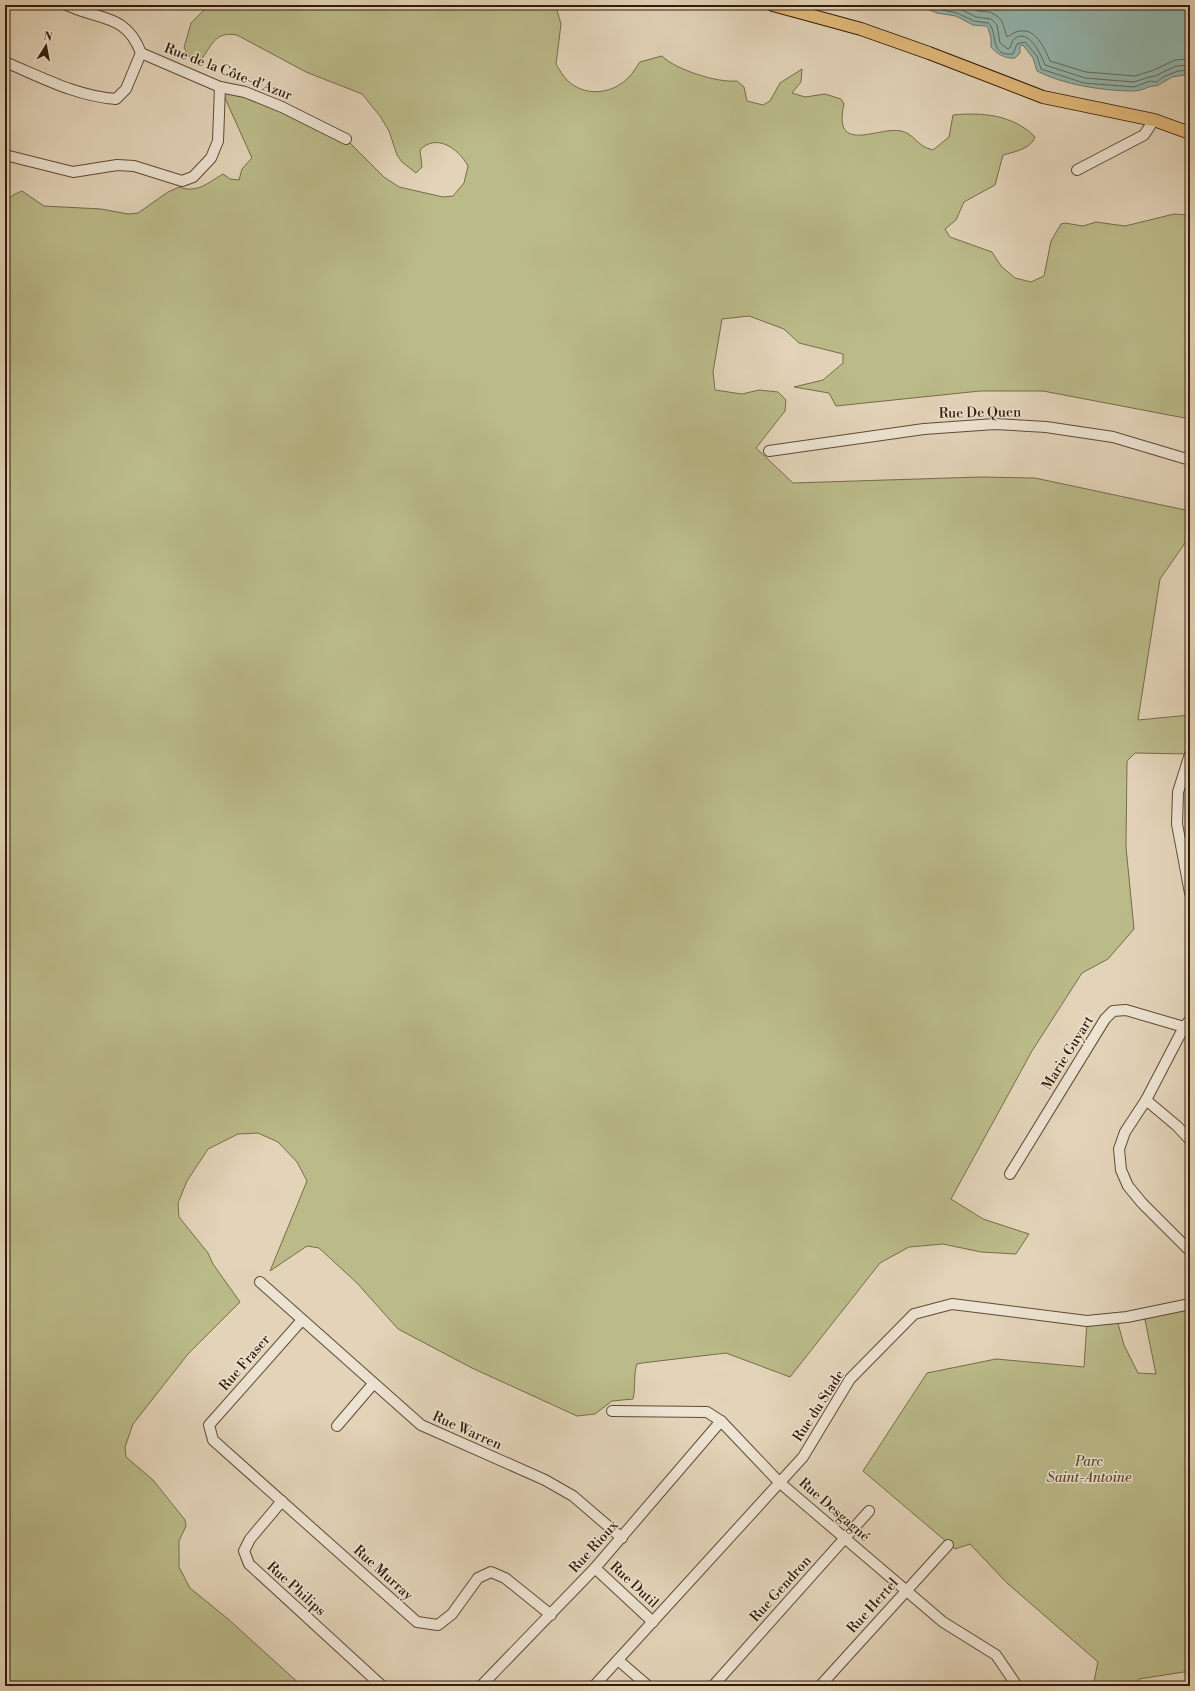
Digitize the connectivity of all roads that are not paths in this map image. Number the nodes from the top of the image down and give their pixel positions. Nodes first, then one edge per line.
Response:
1 (67, 5) edge
2 (772, 5) edge
3 (141, 53) junction
4 (5, 62) edge
5 (220, 87) junction
6 (1154, 120) junction
7 (1190, 133) edge
8 (346, 139) dead end
9 (5, 155) edge
10 (1077, 170) dead end
11 (769, 451) dead end
12 (1190, 460) edge
13 (1190, 754) edge
14 (1190, 894) edge
15 (1187, 1024) edge
16 (1146, 1100) junction
17 (1190, 1140) edge
18 (1010, 1174) dead end
19 (1190, 1251) edge
20 (260, 1282) dead end
21 (1190, 1304) edge
22 (302, 1320) junction
23 (373, 1384) junction
24 (612, 1410) dead end
25 (721, 1421) junction
26 (209, 1425) joint
27 (337, 1426) dead end
28 (780, 1482) junction
29 (282, 1501) junction
30 (869, 1511) dead end
31 (622, 1538) junction
32 (845, 1538) junction
33 (948, 1545) dead end
34 (595, 1568) junction
35 (906, 1591) junction
36 (551, 1615) junction
37 (653, 1622) junction
38 (618, 1660) junction
39 (382, 1686) edge
40 (481, 1686) edge
41 (594, 1686) edge
42 (648, 1686) edge
43 (713, 1686) edge
44 (820, 1686) edge
45 (1017, 1686) edge

1 - 3 street, Rue de la Côte-d'Azur
2 - 6 main road
3 - 4 street
3 - 5 street, Rue de la Côte-d'Azur
5 - 8 street, Rue de la Côte-d'Azur
5 - 9 street
6 - 7 main road
6 - 10 street
11 - 12 street, Rue De Quen
13 - 14 street
15 - 16 street
15 - 18 street, Marie Guyart
16 - 17 street
16 - 19 street
20 - 22 street, Rue Warren
21 - 28 street, Rue du Stade
22 - 23 street, Rue Warren
22 - 26 street, Rue Fraser
23 - 27 street
23 - 31 street, Rue Warren
24 - 25 street, Rue Desgagné
25 - 28 street, Rue Desgagné
25 - 31 street, Rue Rioux
26 - 29 street, Rue Murray
28 - 32 street, Rue Desgagné
28 - 37 street, Rue du Stade
29 - 36 street, Rue Murray
29 - 39 street, Rue Philips
30 - 32 street, Rue Gendron
31 - 34 street, Rue Rioux
32 - 35 street, Rue Desgagné
32 - 43 street, Rue Gendron
33 - 35 street, Rue Hertel
34 - 36 street, Rue Rioux
34 - 37 street, Rue Dutil
35 - 44 street, Rue Hertel
35 - 45 street, Rue Desgagné
36 - 40 street, Rue Rioux
37 - 38 street, Rue du Stade
38 - 41 street, Rue du Stade
38 - 42 street

